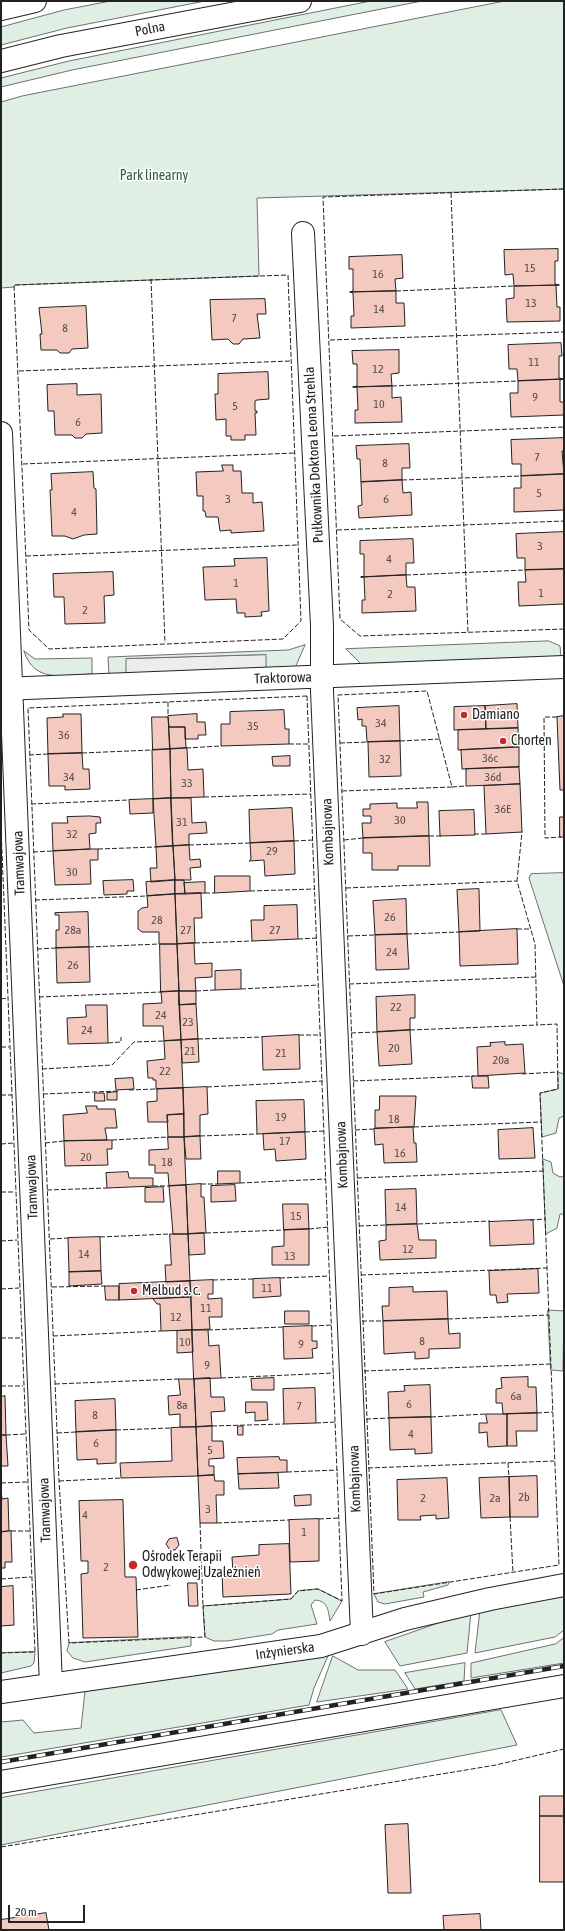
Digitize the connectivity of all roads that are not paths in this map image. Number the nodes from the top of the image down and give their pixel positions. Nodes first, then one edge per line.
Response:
1 (35, 1) edge
2 (300, 1) edge
3 (1, 9) edge
4 (1, 60) edge
5 (303, 233) dead end
6 (1, 433) edge
7 (564, 667) edge
8 (322, 676) junction
9 (6, 688) edge
10 (564, 1585) edge
11 (362, 1634) junction
12 (51, 1685) junction
13 (564, 1686) edge
14 (1, 1692) edge
15 (1, 1782) edge

1 - 3 street
2 - 4 street, Polna
5 - 8 street, Pułkownika Doktora Leona Strehla
6 - 9 street, Tramwajowa
7 - 8 street, Traktorowa
8 - 9 street, Traktorowa
8 - 11 street, Kombajnowa
9 - 12 street, Tramwajowa
10 - 11 street, Inżynierska
11 - 12 street, Inżynierska
12 - 14 street, Inżynierska
13 - 15 street

